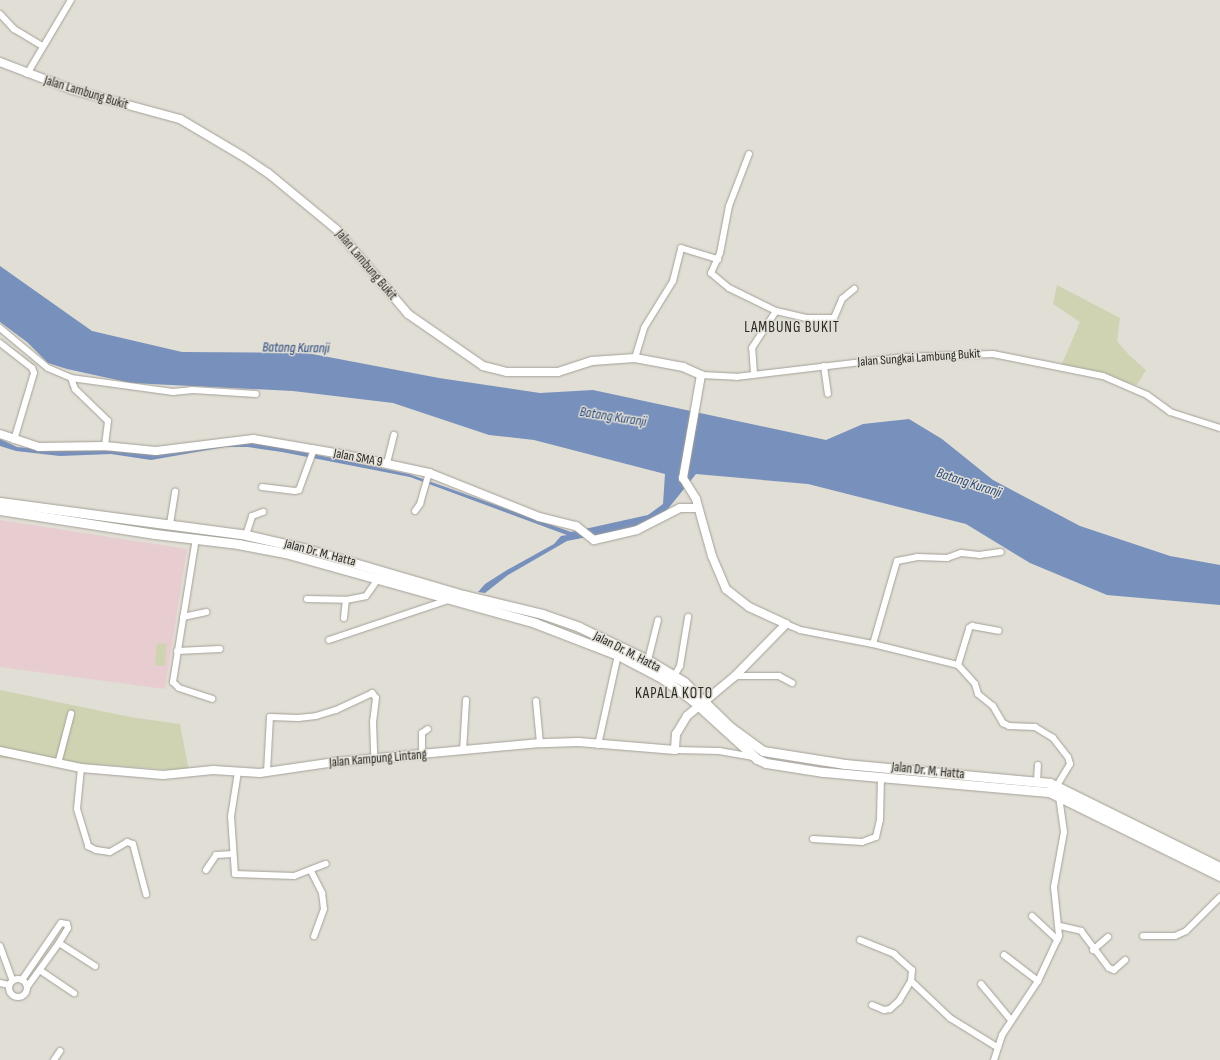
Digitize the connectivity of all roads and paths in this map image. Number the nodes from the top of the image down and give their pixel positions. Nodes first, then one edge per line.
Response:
1 (71, 0) edge
2 (0, 14) edge
3 (42, 46) junction
4 (0, 62) edge
5 (27, 74) junction
6 (749, 154) dead end
7 (718, 259) junction
8 (854, 289) dead end
9 (776, 311) junction
10 (0, 328) edge
11 (0, 343) edge
12 (635, 358) junction
13 (824, 366) junction
14 (701, 374) junction
15 (754, 374) junction
16 (71, 378) junction
17 (256, 394) dead end
18 (828, 394) dead end
19 (1220, 428) edge
20 (0, 434) edge
21 (394, 435) dead end
22 (14, 440) junction
23 (105, 446) junction
24 (313, 453) junction
25 (387, 463) junction
26 (428, 476) junction
27 (262, 487) dead end
28 (175, 491) dead end
29 (0, 502) edge
30 (698, 508) junction
31 (0, 510) edge
32 (415, 511) dead end
33 (263, 512) dead end
34 (170, 524) junction
35 (196, 538) junction
36 (241, 538) junction
37 (1001, 552) dead end
38 (376, 580) junction
39 (445, 596) junction
40 (307, 599) dead end
41 (346, 600) junction
42 (206, 612) dead end
43 (183, 617) junction
44 (688, 617) dead end
45 (344, 618) dead end
46 (658, 620) dead end
47 (786, 624) junction
48 (999, 632) dead end
49 (329, 640) dead end
50 (873, 644) junction
51 (220, 649) dead end
52 (177, 651) junction
53 (618, 655) junction
54 (648, 660) junction
55 (958, 665) junction
56 (674, 676) junction
57 (735, 676) junction
58 (792, 683) dead end
59 (212, 699) dead end
60 (466, 700) dead end
61 (536, 701) dead end
62 (702, 704) junction
63 (71, 714) dead end
64 (428, 729) dead end
65 (540, 743) junction
66 (598, 744) junction
67 (675, 750) junction
68 (0, 751) edge
69 (464, 751) junction
70 (422, 755) junction
71 (760, 755) junction
72 (374, 758) junction
73 (58, 764) junction
74 (1038, 765) dead end
75 (81, 768) junction
76 (907, 769) junction
77 (238, 772) junction
78 (267, 772) junction
79 (881, 777) junction
80 (906, 779) junction
81 (1037, 782) junction
82 (1057, 786) junction
83 (1059, 796) junction
84 (813, 838) dead end
85 (233, 854) junction
86 (326, 864) dead end
87 (206, 870) dead end
88 (311, 871) junction
89 (1219, 872) edge
90 (146, 894) dead end
91 (1220, 897) edge
92 (1032, 916) dead end
93 (1060, 926) junction
94 (314, 936) dead end
95 (1143, 936) dead end
96 (1108, 938) dead end
97 (860, 940) dead end
98 (1058, 940) junction
99 (59, 943) junction
100 (1, 948) edge
101 (1093, 950) junction
102 (1004, 955) dead end
103 (1125, 960) dead end
104 (95, 966) dead end
105 (40, 971) junction
106 (22, 980) junction
107 (911, 981) junction
108 (1038, 981) junction
109 (0, 983) edge
110 (11, 983) junction
111 (981, 984) dead end
112 (27, 987) junction
113 (74, 993) dead end
114 (872, 1005) dead end
115 (1011, 1020) junction
116 (997, 1047) junction
117 (60, 1051) dead end
118 (54, 1060) edge
119 (994, 1060) edge

1 - 3 street
2 - 3 street
3 - 5 street
4 - 5 street, Jalan Lambung Bukit
5 - 12 street, Jalan Lambung Bukit
6 - 7 street
7 - 9 street
7 - 12 street
8 - 9 street
9 - 15 street
10 - 16 street
11 - 22 street
12 - 14 street, Jalan Lambung Bukit
13 - 15 street, Jalan Sungkai Lambung Bukit
13 - 18 street
13 - 19 street, Jalan Sungkai Lambung Bukit
14 - 15 street, Jalan Sungkai Lambung Bukit
14 - 30 street
16 - 17 street
16 - 23 street
20 - 22 street, Jalan SMA 9
21 - 25 street
22 - 23 street, Jalan SMA 9
23 - 24 street, Jalan SMA 9
24 - 25 street, Jalan SMA 9
24 - 27 street
25 - 26 street, Jalan SMA 9
26 - 30 street, Jalan SMA 9
26 - 32 street
28 - 34 street
29 - 34 main road, Jalan Dr. M. Hatta
30 - 47 street
31 - 35 main road
33 - 36 street
34 - 36 main road, Jalan Dr. M. Hatta
35 - 36 main road
35 - 43 street
36 - 38 main road, Jalan Dr. M. Hatta
36 - 39 main road, Jalan Dr. M. Hatta
37 - 50 street
38 - 39 main road, Jalan Dr. M. Hatta
38 - 41 street
39 - 49 street
39 - 53 main road, Jalan Dr. M. Hatta
39 - 54 main road, Jalan Dr. M. Hatta
40 - 41 street
41 - 45 street
42 - 43 street
43 - 52 street
44 - 56 street
46 - 54 street
47 - 50 street
47 - 57 street
48 - 55 street
50 - 55 street
51 - 52 street
52 - 59 street
53 - 62 main road, Jalan Dr. M. Hatta
53 - 66 street
54 - 56 main road, Jalan Dr. M. Hatta
55 - 82 street
56 - 62 main road, Jalan Dr. M. Hatta
57 - 58 street
57 - 62 street
60 - 69 street
61 - 65 street
62 - 67 street
62 - 71 main road, Jalan Dr. M. Hatta
63 - 73 street
64 - 70 street
65 - 66 street, Jalan Kampung Lintang
65 - 69 street, Jalan Kampung Lintang
66 - 67 street, Jalan Kampung Lintang
67 - 71 street, Jalan Kampung Lintang
68 - 73 street, Jalan Kampung Lintang
69 - 70 street, Jalan Kampung Lintang
70 - 72 street, Jalan Kampung Lintang
71 - 76 main road, Jalan Dr. M. Hatta
71 - 79 main road, Jalan Dr. M. Hatta
72 - 78 street, Jalan Kampung Lintang
72 - 78 street
73 - 75 street, Jalan Kampung Lintang
74 - 81 street
75 - 77 street, Jalan Kampung Lintang
75 - 90 street
76 - 80 main road
76 - 81 main road, Jalan Dr. M. Hatta
77 - 78 street, Jalan Kampung Lintang
77 - 85 street
79 - 80 main road, Jalan Dr. M. Hatta
79 - 84 street
80 - 83 main road, Jalan Dr. M. Hatta
81 - 82 main road, Jalan Dr. M. Hatta
82 - 89 main road, Jalan Dr. M. Hatta
83 - 89 main road, Jalan Dr. M. Hatta
83 - 93 street
85 - 87 street
85 - 88 street
86 - 88 street
88 - 94 street
91 - 95 street
92 - 98 street
93 - 98 street
93 - 101 street
96 - 101 street
97 - 107 street
98 - 108 street
99 - 104 street
99 - 105 street
99 - 106 street
100 - 110 street
101 - 103 street
102 - 108 street
105 - 112 street
105 - 113 street
106 - 110 street
106 - 112 street
107 - 114 street
107 - 116 street
108 - 115 street
109 - 110 street
110 - 112 street
111 - 115 street
115 - 116 street
116 - 119 street
117 - 118 street

